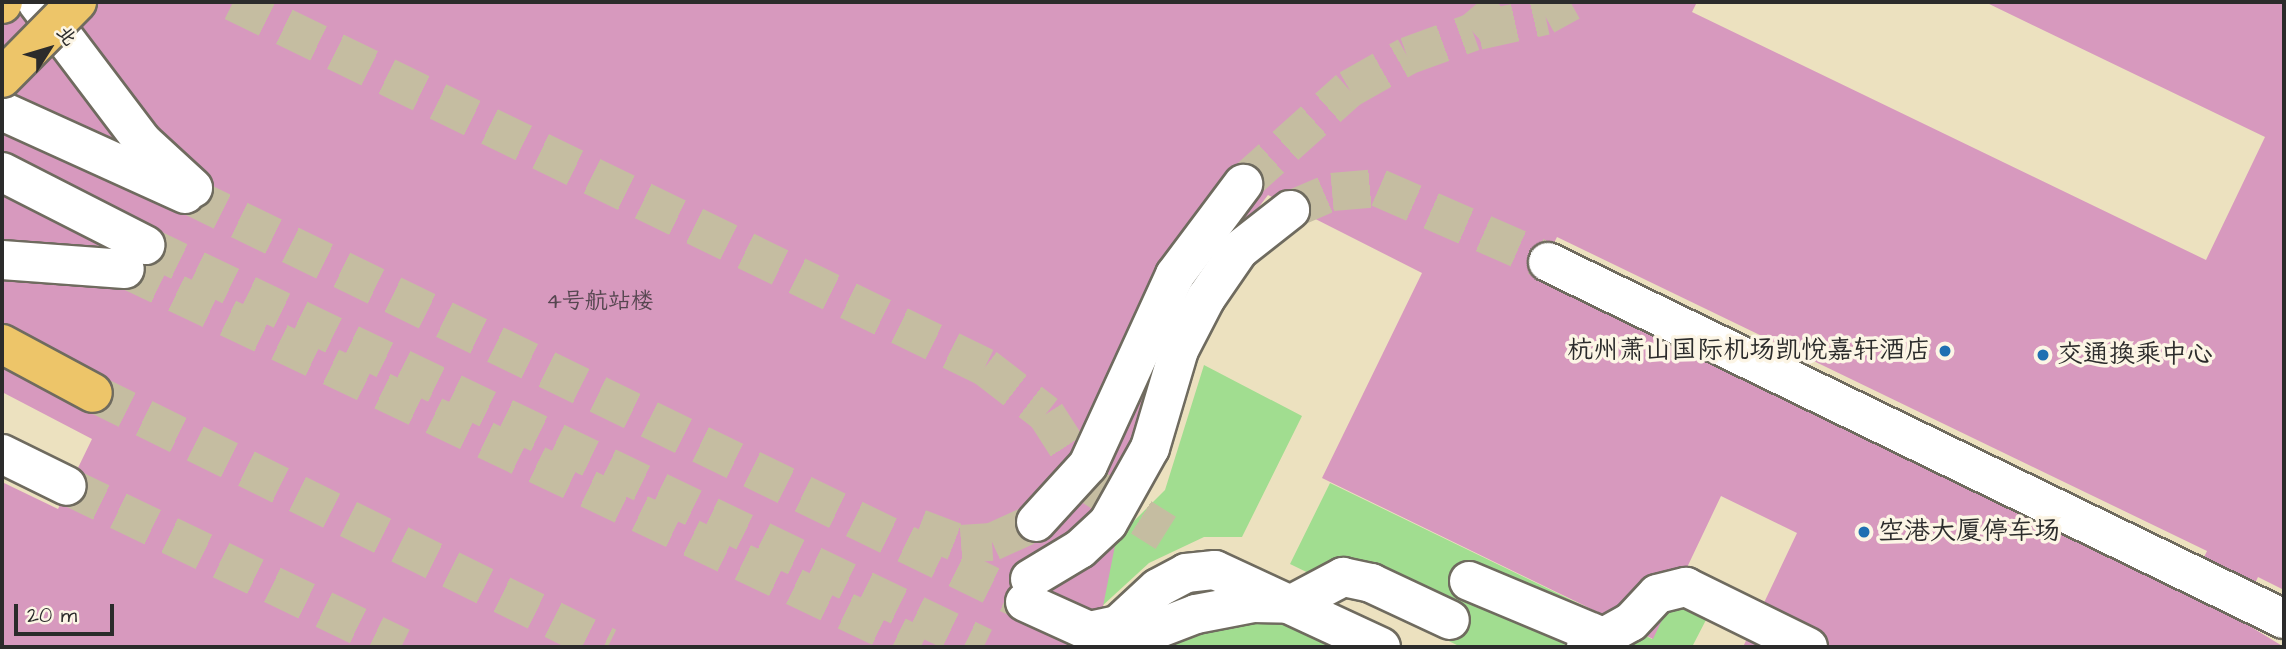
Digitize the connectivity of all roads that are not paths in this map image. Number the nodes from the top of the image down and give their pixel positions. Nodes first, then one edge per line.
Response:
1 (37, 2) edge
2 (77, 2) edge
3 (2, 78) edge
4 (2, 111) edge
5 (2, 172) edge
6 (1242, 184) tunnel mouth
7 (1290, 211) tunnel mouth
8 (2, 260) edge
9 (1549, 272) tunnel mouth
10 (2, 344) edge
11 (2, 359) edge
12 (57, 374) junction
13 (93, 393) tunnel mouth
14 (2, 454) edge
15 (68, 486) tunnel mouth
16 (1037, 522) tunnel mouth
17 (1469, 581) dead end
18 (1292, 604) junction
19 (2284, 619) edge
20 (1450, 620) dead end
21 (1594, 642) edge
22 (1110, 647) edge
23 (1381, 647) edge
24 (1808, 647) edge

1 - 4 street
2 - 3 main road, bridge
5 - 8 street
6 - 16 street
7 - 18 street
9 - 19 street
10 - 12 main road
11 - 12 main road
12 - 13 main road
14 - 15 street
17 - 21 street
18 - 20 street
18 - 22 street
18 - 23 street
21 - 24 street

